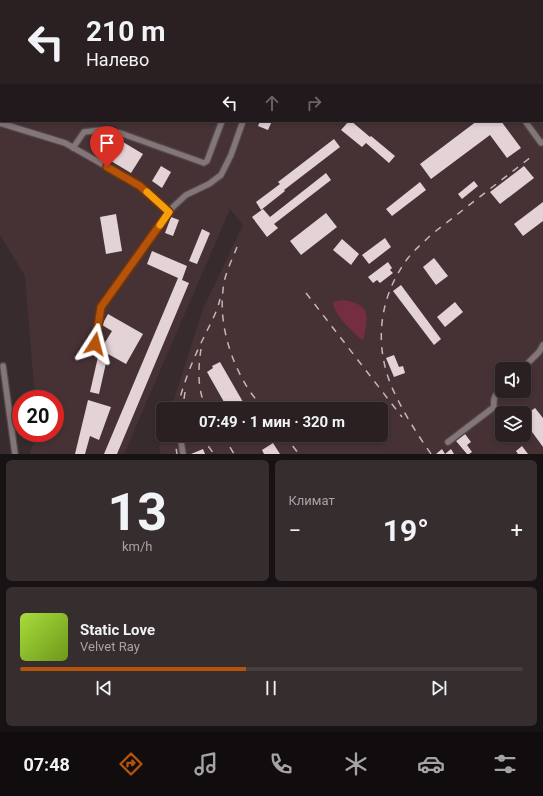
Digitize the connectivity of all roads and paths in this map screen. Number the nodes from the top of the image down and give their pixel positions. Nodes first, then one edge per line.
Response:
1 (222, 122) edge
2 (244, 122) edge
3 (526, 122) edge
4 (0, 123) edge
5 (543, 142) edge
6 (74, 148) junction
7 (169, 212) junction
8 (95, 344) dead end
9 (543, 345) edge
10 (529, 362) edge
11 (3, 366) dead end
12 (495, 396) edge
13 (181, 442) edge
14 (448, 442) dead end
15 (15, 454) edge
16 (183, 454) edge

1 - 6 street
2 - 7 street
3 - 5 street
4 - 6 street
6 - 7 street
7 - 8 street
9 - 10 street
11 - 15 street
12 - 14 street
13 - 16 street

